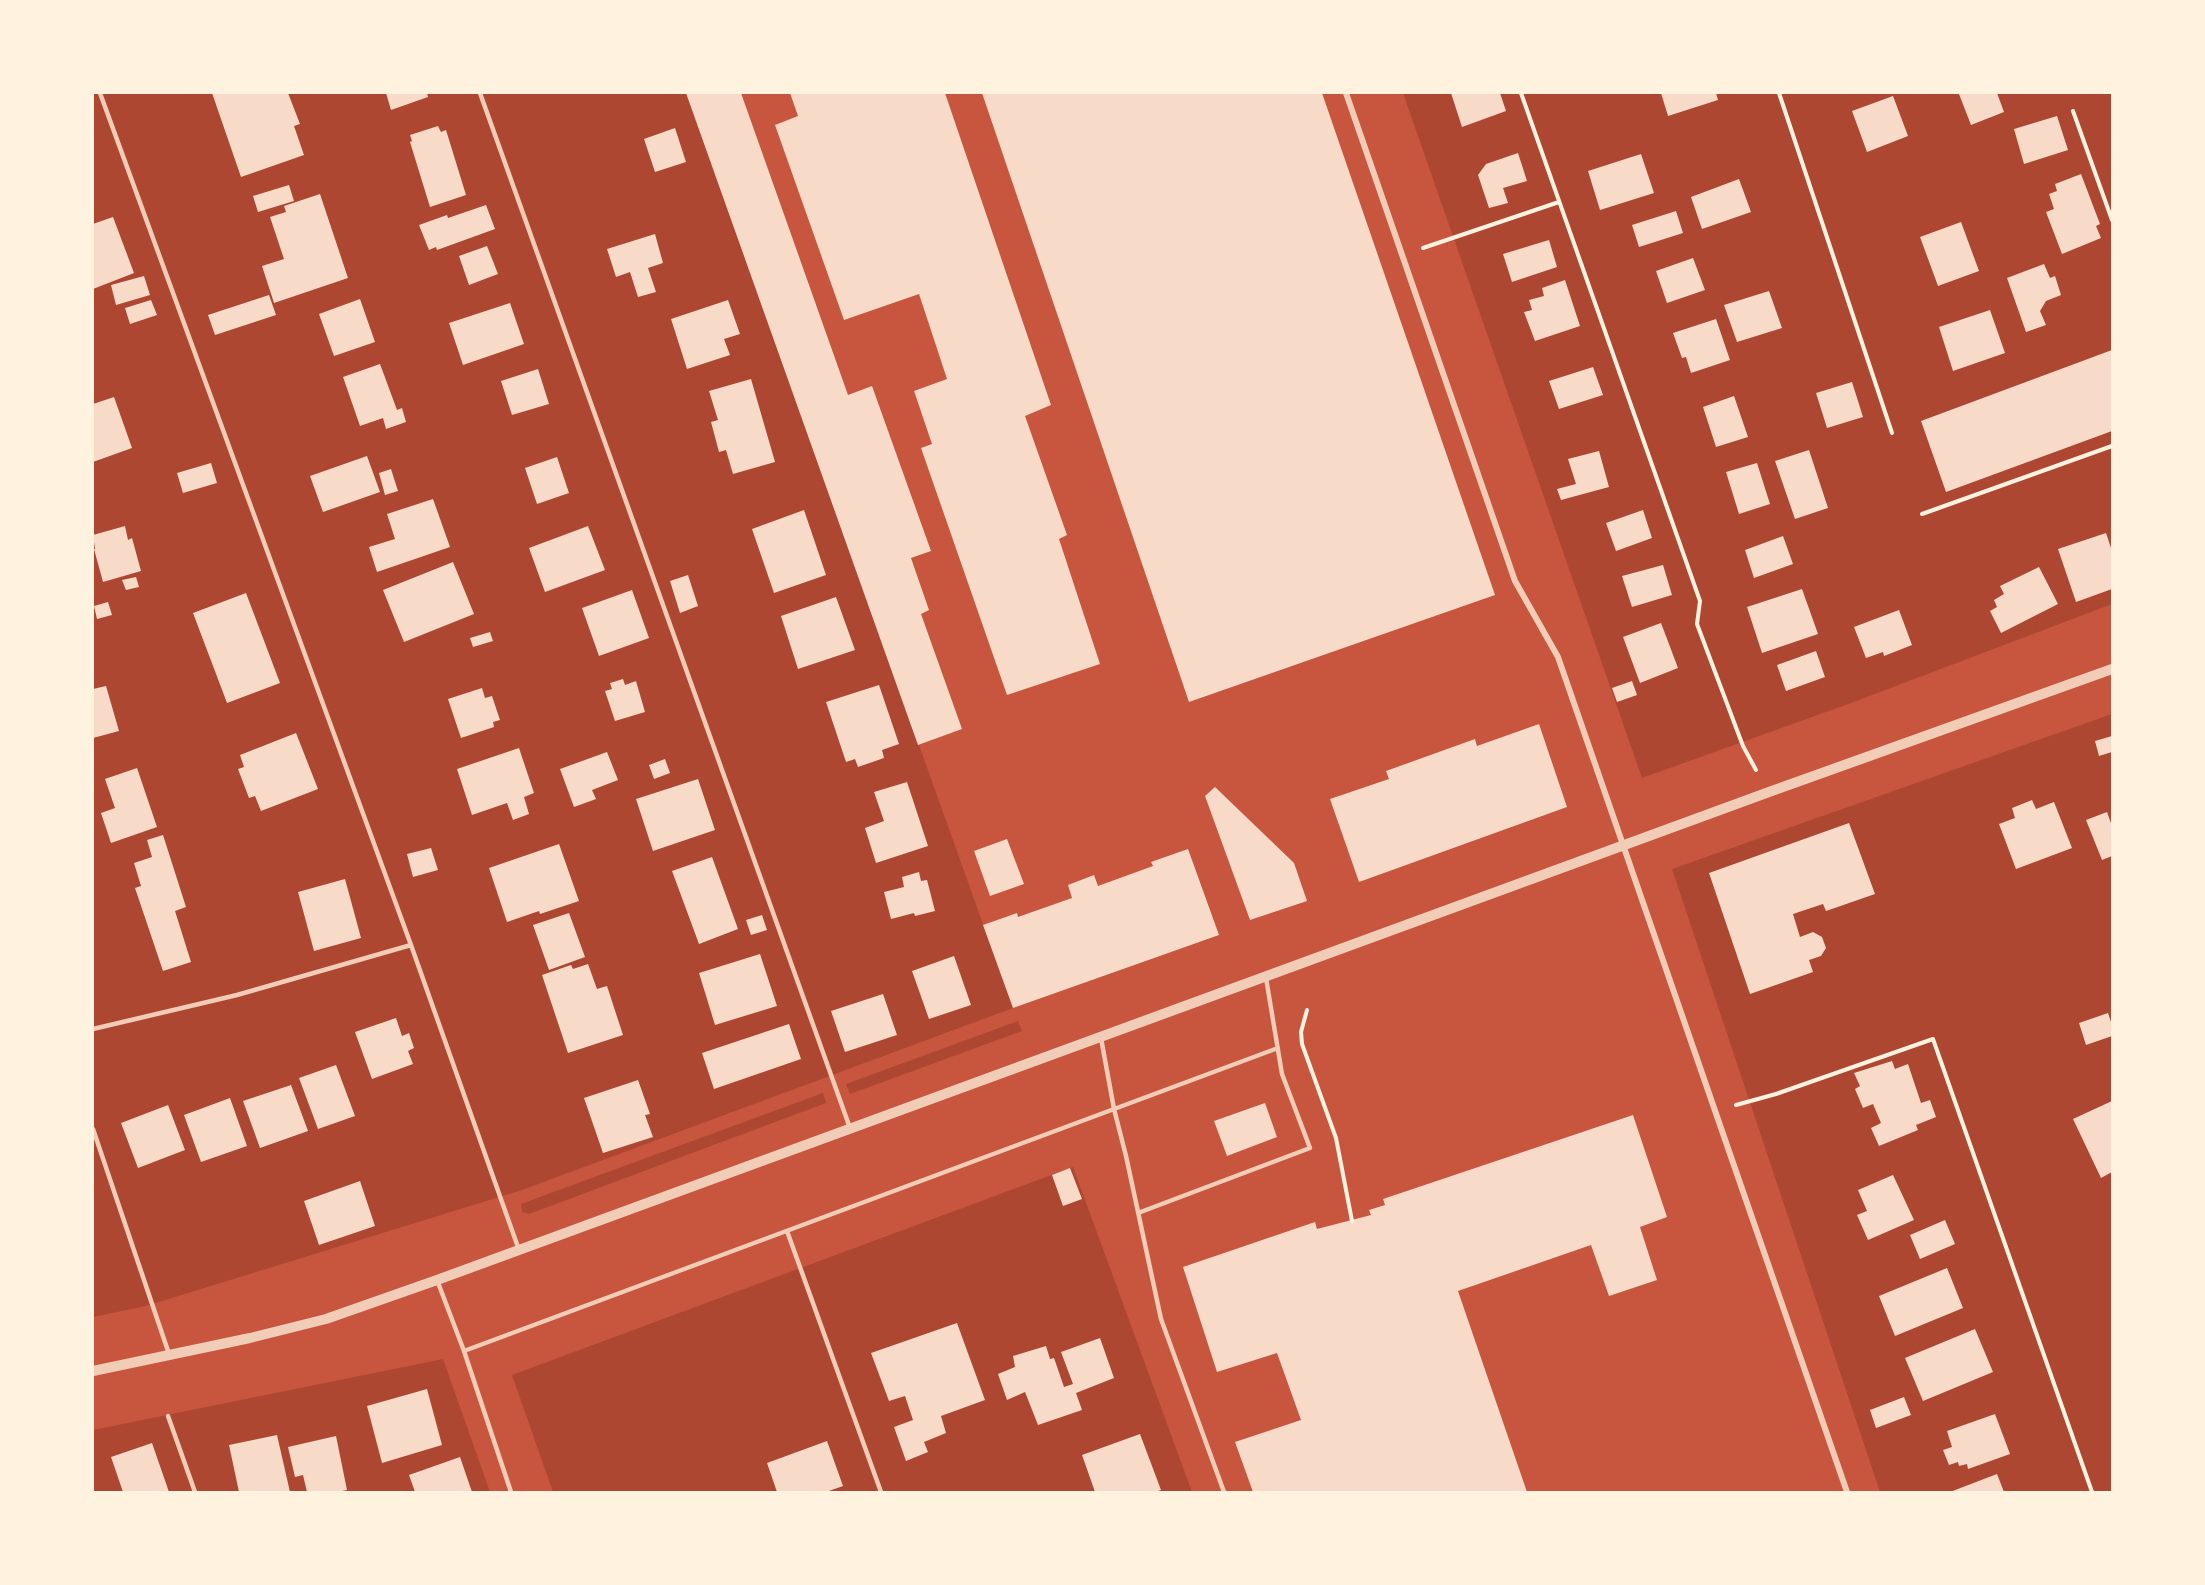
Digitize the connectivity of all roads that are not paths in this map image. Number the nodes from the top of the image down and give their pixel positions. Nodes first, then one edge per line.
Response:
1 (100, 93) edge
2 (480, 93) edge
3 (1346, 93) edge
4 (2112, 669) edge
5 (1624, 847) junction
6 (411, 945) junction
7 (1266, 978) junction
8 (93, 1029) edge
9 (1101, 1037) junction
10 (1278, 1048) junction
11 (1114, 1109) junction
12 (850, 1128) junction
13 (93, 1129) edge
14 (1138, 1213) junction
15 (787, 1231) junction
16 (519, 1250) junction
17 (437, 1280) junction
18 (464, 1351) junction
19 (169, 1355) junction
20 (93, 1371) edge
21 (168, 1416) dead end
22 (195, 1492) edge
23 (511, 1492) edge
24 (881, 1492) edge
25 (1224, 1492) edge
26 (1846, 1492) edge

1 - 6 lane
2 - 12 lane
3 - 5 street
4 - 5 street
5 - 7 street
5 - 26 street
6 - 8 lane
6 - 16 lane
7 - 9 street
7 - 10 lane
9 - 11 lane
9 - 12 street
10 - 11 lane
10 - 14 lane
11 - 14 lane
11 - 15 lane
12 - 16 street
13 - 19 lane
14 - 25 lane
15 - 18 lane
15 - 24 lane
16 - 17 street
17 - 18 lane
17 - 19 street
18 - 23 lane
19 - 20 street
21 - 22 lane

